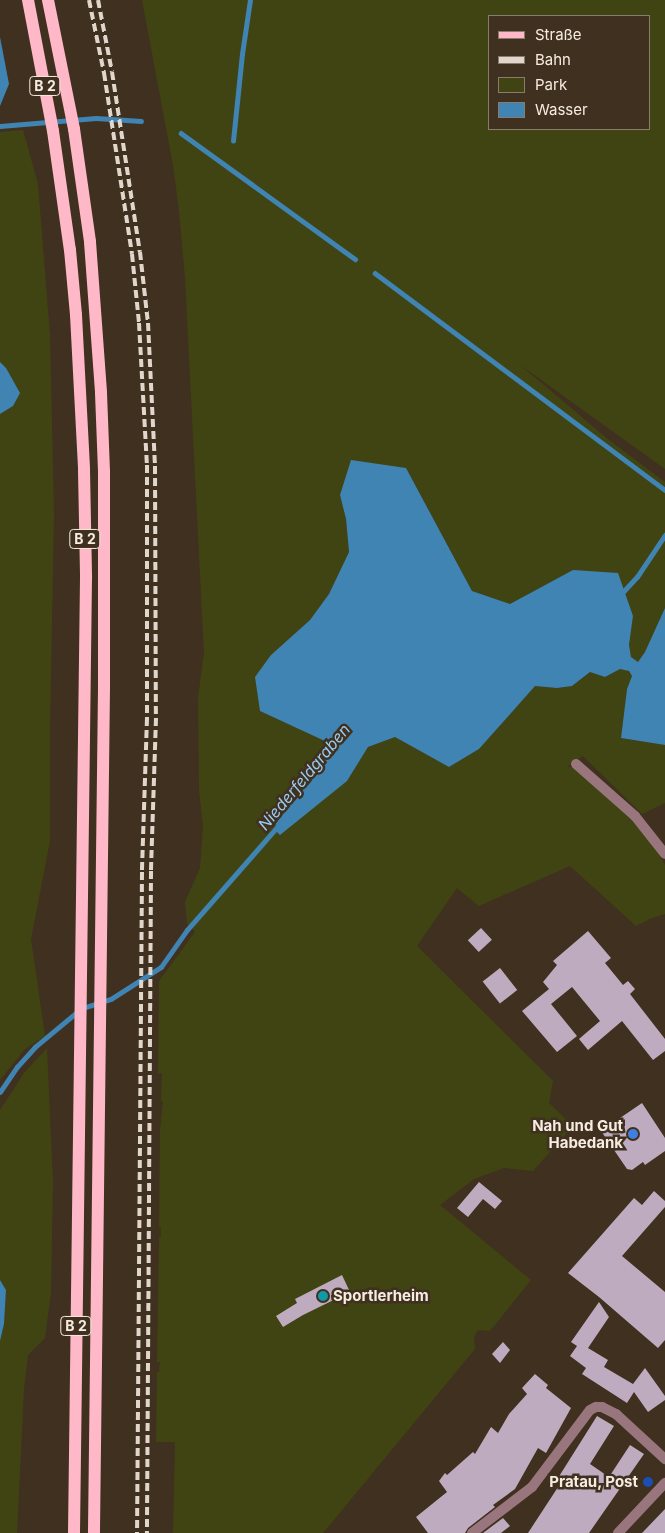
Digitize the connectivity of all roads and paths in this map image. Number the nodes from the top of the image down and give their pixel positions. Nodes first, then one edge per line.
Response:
1 (28, 0) edge
2 (48, 0) edge
3 (576, 764) dead end
4 (665, 854) edge
5 (665, 1459) edge
6 (665, 1483) edge
7 (74, 1533) edge
8 (94, 1533) edge
9 (472, 1533) edge
10 (618, 1533) edge

1 - 7 main road, B 2
2 - 8 main road, B 2
3 - 4 street
5 - 9 street
6 - 10 street

